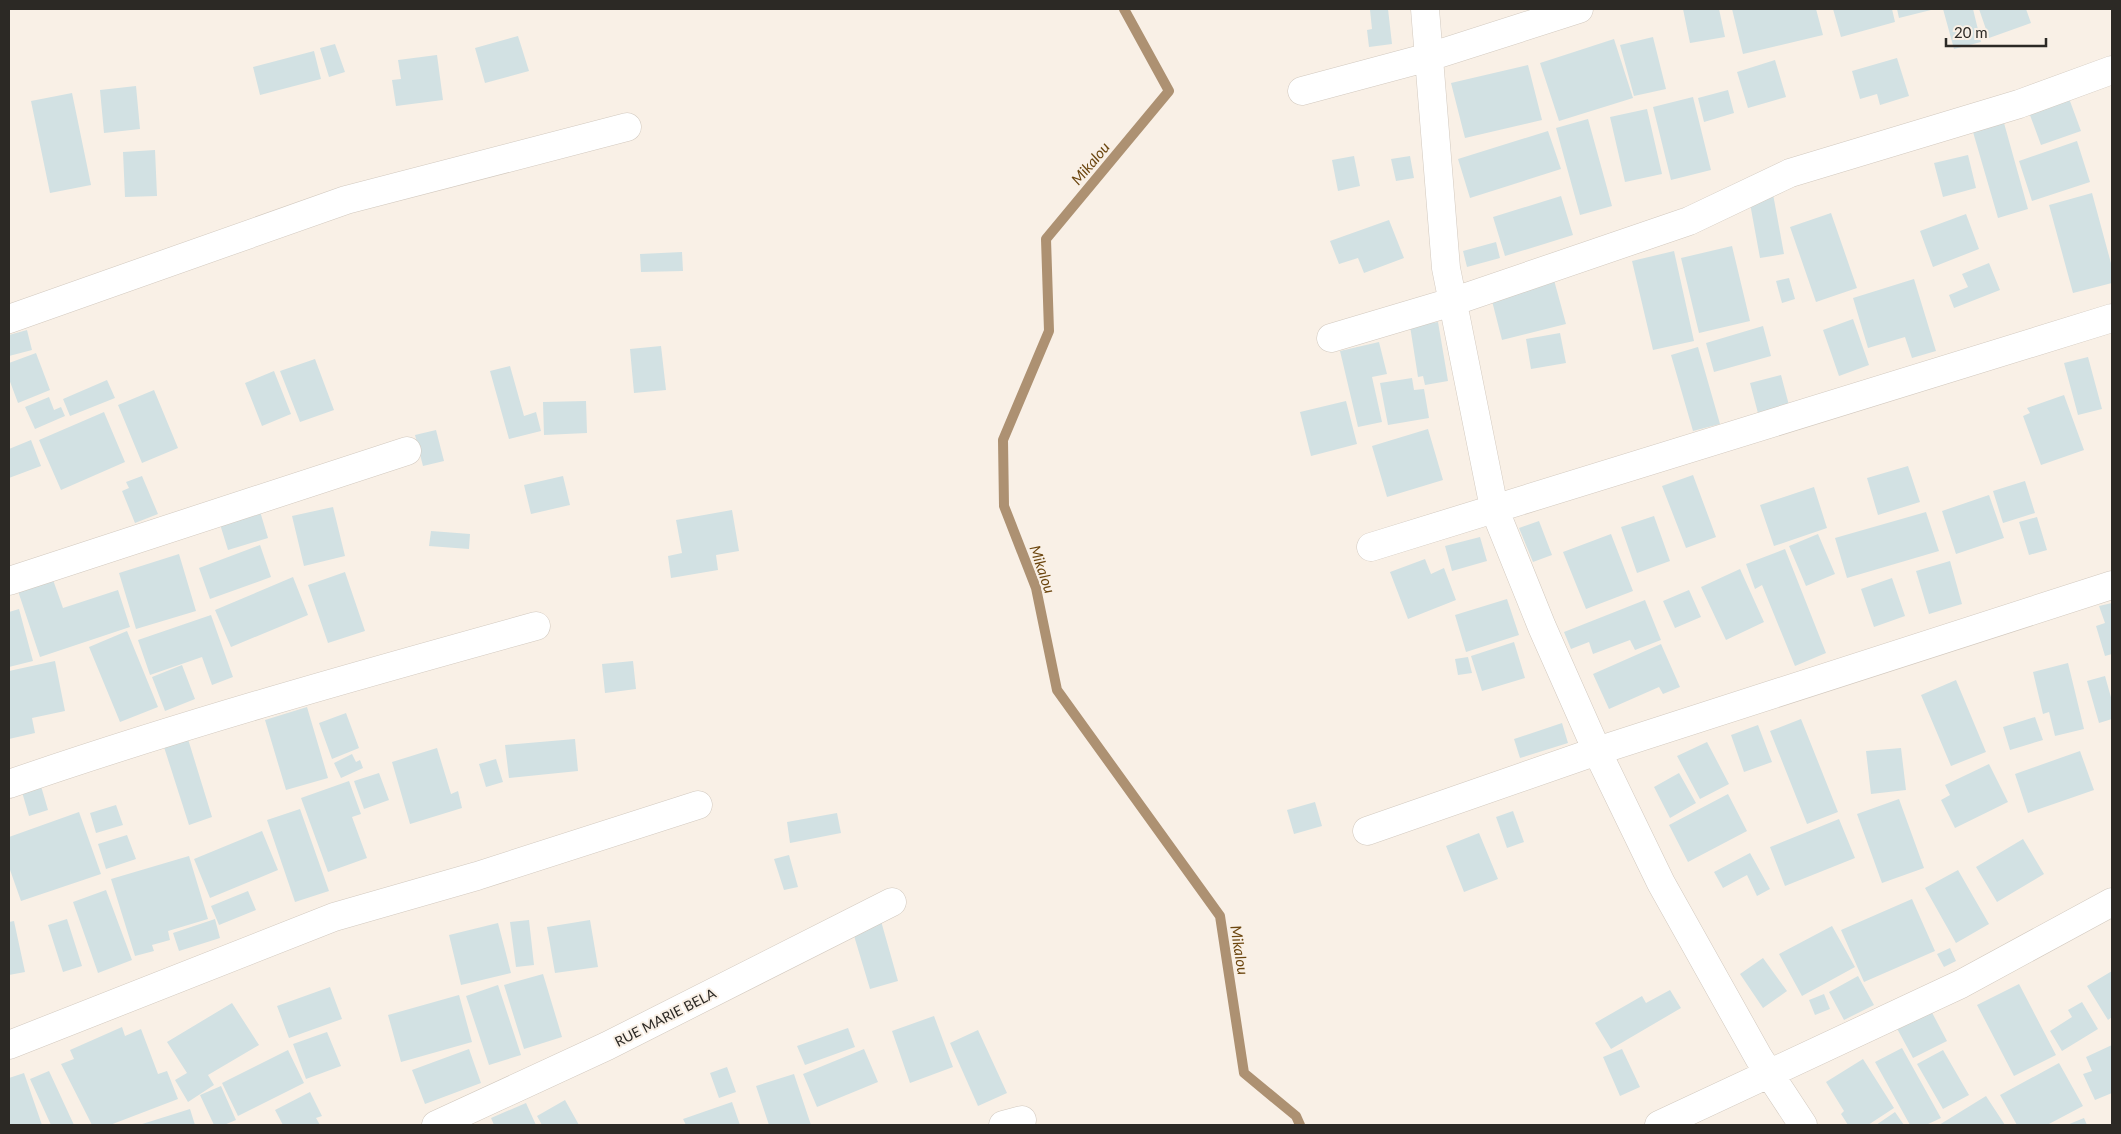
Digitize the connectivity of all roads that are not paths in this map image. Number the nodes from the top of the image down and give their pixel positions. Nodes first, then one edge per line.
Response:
1 (1425, 9) edge
2 (1579, 9) edge
3 (1429, 57) junction
4 (2112, 70) edge
5 (1302, 91) dead end
6 (627, 127) dead end
7 (1452, 302) junction
8 (2112, 318) edge
9 (9, 319) edge
10 (1332, 338) dead end
11 (407, 451) dead end
12 (1494, 508) junction
13 (1372, 547) dead end
14 (9, 582) edge
15 (2112, 586) edge
16 (536, 626) dead end
17 (1597, 751) junction
18 (9, 784) edge
19 (698, 805) dead end
20 (1367, 831) dead end
21 (892, 902) dead end
22 (2112, 902) edge
23 (9, 1045) edge
24 (1768, 1072) junction
25 (436, 1125) edge
26 (1659, 1125) edge
27 (1803, 1125) edge

1 - 3 street
2 - 3 street
3 - 5 street
3 - 7 street
4 - 7 street
6 - 9 street
7 - 10 street
7 - 12 street
8 - 12 street
11 - 14 street
12 - 13 street
12 - 17 street
15 - 17 street
16 - 18 street
17 - 20 street
17 - 24 street
19 - 23 street
21 - 25 street, RUE MARIE BELA
22 - 24 street
24 - 26 street
24 - 27 street

